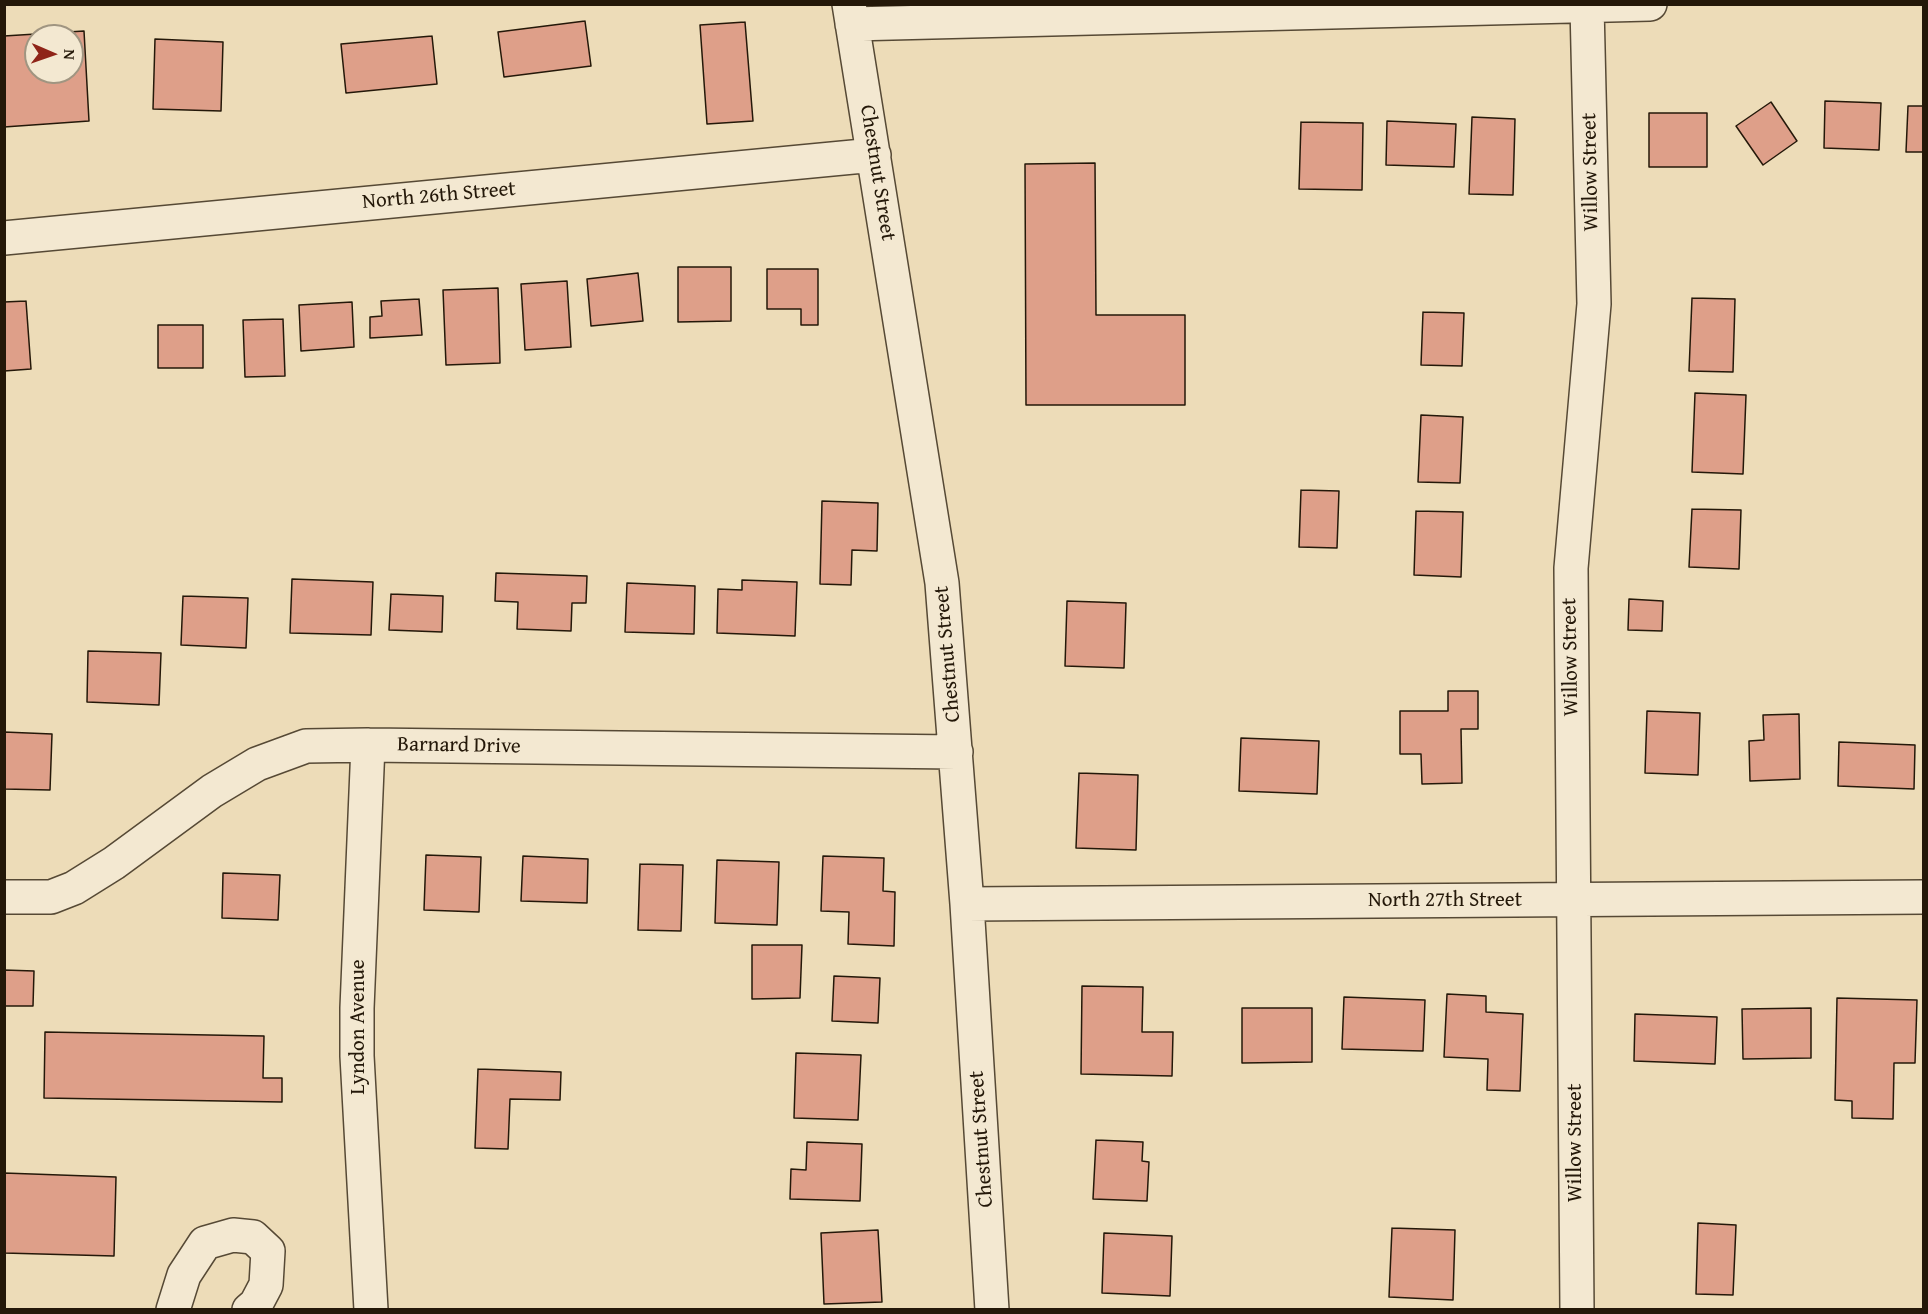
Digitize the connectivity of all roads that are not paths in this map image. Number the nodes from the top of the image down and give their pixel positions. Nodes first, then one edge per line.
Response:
1 (1650, 4) edge
2 (1587, 6) edge
3 (851, 14) edge
4 (874, 155) junction
5 (4, 238) edge
6 (368, 745) junction
7 (956, 752) junction
8 (4, 897) edge
9 (1923, 897) edge
10 (1574, 900) junction
11 (967, 904) junction
12 (172, 1310) edge
13 (249, 1310) edge
14 (371, 1310) edge
15 (992, 1310) edge
16 (1577, 1310) edge

1 - 2 street
2 - 3 street
2 - 10 street, Willow Street
3 - 4 street, Chestnut Street
4 - 5 street, North 26th Street
4 - 7 street, Chestnut Street
6 - 7 street, Barnard Drive
6 - 8 street, Barnard Drive
6 - 14 street, Lyndon Avenue
7 - 11 street, Chestnut Street
9 - 10 street, North 27th Street
10 - 11 street, North 27th Street
10 - 16 street, Willow Street
11 - 15 street, Chestnut Street
12 - 13 street

